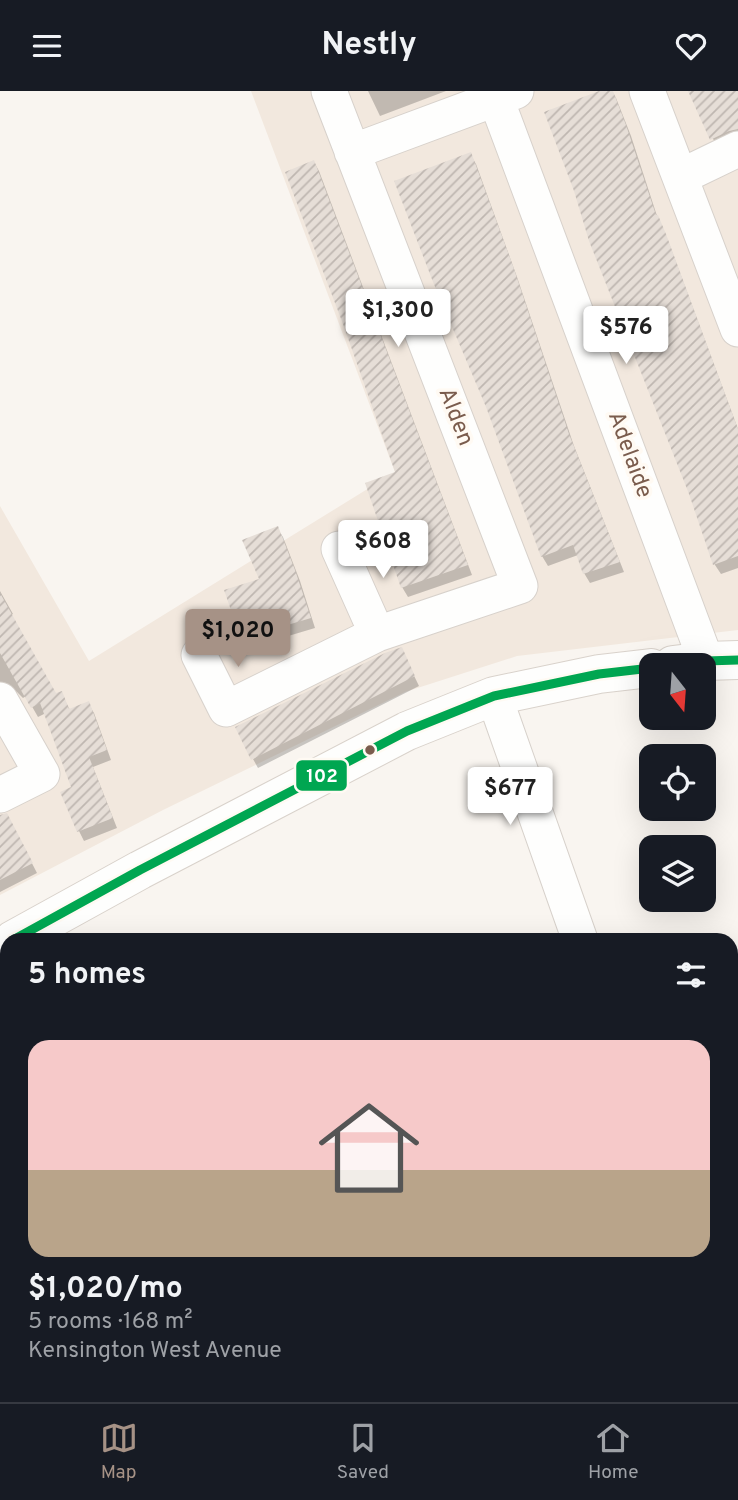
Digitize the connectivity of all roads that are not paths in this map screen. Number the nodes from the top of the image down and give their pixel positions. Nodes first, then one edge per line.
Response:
1 (328, 91) edge
2 (647, 91) edge
3 (502, 94) edge
4 (738, 149) edge
5 (352, 152) junction
6 (680, 177) junction
7 (735, 313) edge
8 (339, 549) dead end
9 (376, 634) junction
10 (702, 653) edge
11 (199, 655) dead end
12 (639, 669) edge
13 (494, 696) junction
14 (0, 700) edge
15 (0, 795) edge
16 (38, 933) edge
17 (578, 933) edge

1 - 5 street, Alden
2 - 6 street
3 - 5 street
3 - 10 street, Adelaide
4 - 6 street
5 - 9 street, Alden
6 - 7 street
8 - 9 street
9 - 11 street
12 - 13 street
13 - 16 street
13 - 17 street
14 - 15 street

